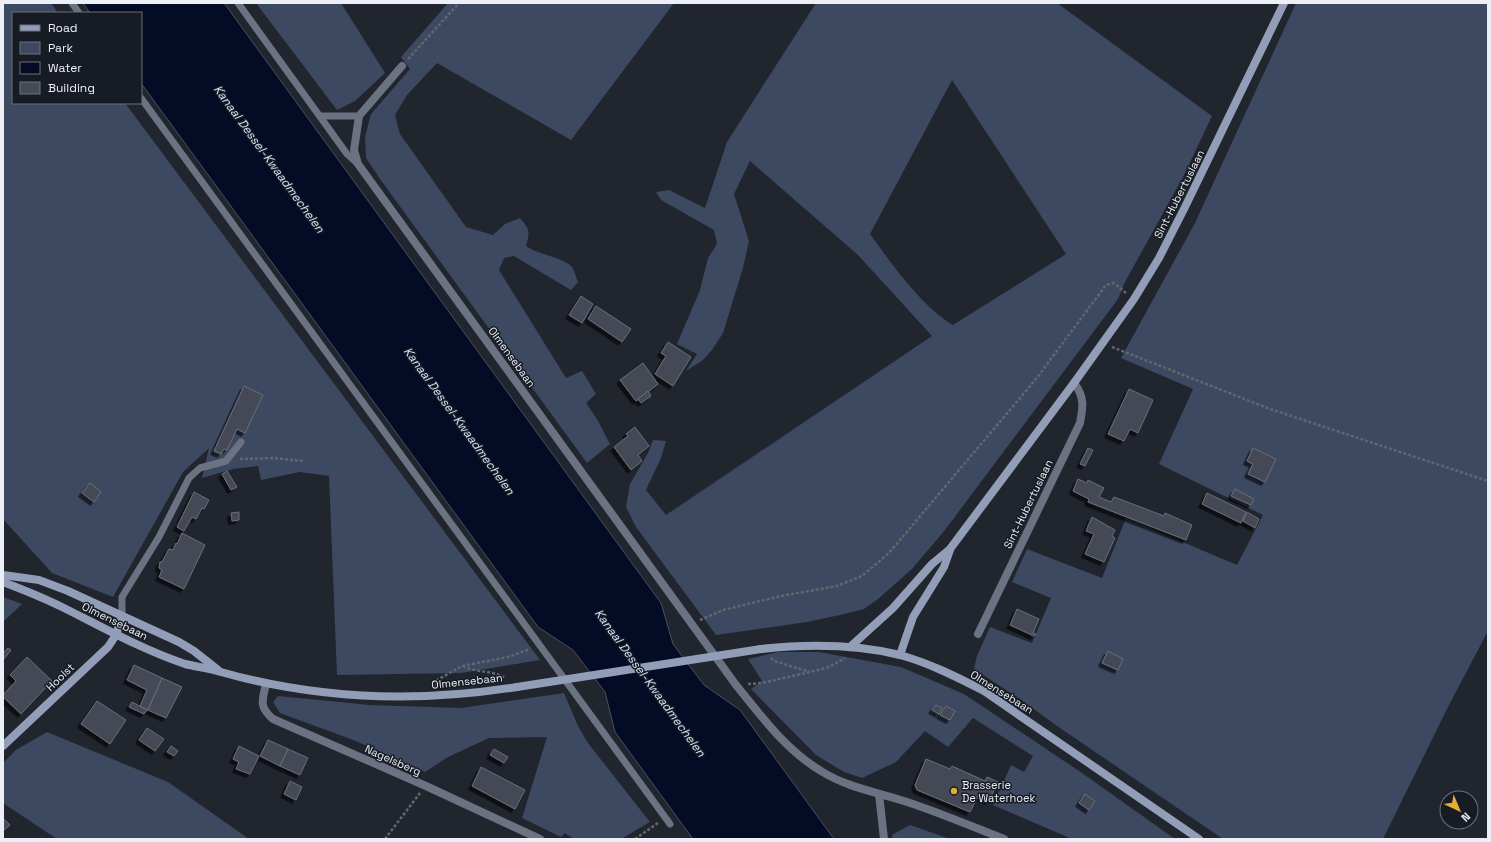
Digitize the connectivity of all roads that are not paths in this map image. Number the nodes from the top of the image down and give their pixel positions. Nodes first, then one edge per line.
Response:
1 (72, 3) edge
2 (238, 3) edge
3 (1284, 3) edge
4 (78, 12) edge
5 (402, 66) road end
6 (142, 99) edge
7 (320, 116) junction
8 (359, 116) junction
9 (358, 164) junction
10 (1074, 383) junction
11 (241, 442) dead end
12 (950, 549) junction
13 (3, 575) edge
14 (3, 582) edge
15 (122, 616) junction
16 (978, 634) dead end
17 (116, 635) junction
18 (850, 647) junction
19 (900, 655) junction
20 (220, 672) junction
21 (266, 684) junction
22 (3, 746) edge
23 (879, 794) junction
24 (670, 824) dead end
25 (540, 839) edge
26 (884, 839) edge
27 (1004, 839) edge
28 (1199, 839) edge

1 - 4 lane
2 - 7 lane
3 - 10 street, Sint-Hubertuslaan
5 - 8 street
6 - 24 lane
7 - 8 lane
7 - 9 lane
8 - 9 street, Olmensebaan
9 - 23 street, Olmensebaan
10 - 12 street, Sint-Hubertuslaan
10 - 16 street, Sint-Hubertuslaan
11 - 15 lane, Olmensebaan
12 - 18 street, Sint-Hubertuslaan
12 - 19 street, Sint-Hubertuslaan
13 - 15 street, Olmensebaan
14 - 17 street, Olmensebaan
15 - 17 street, Hoolst
15 - 20 street, Olmensebaan
17 - 20 street, Olmensebaan
17 - 22 street, Hoolst
18 - 19 street, Olmensebaan
18 - 21 street, Olmensebaan, bridge
19 - 28 street, Olmensebaan
20 - 21 street, Olmensebaan
21 - 25 street, Nagelsberg
23 - 26 street
23 - 27 street, Olmensebaan

